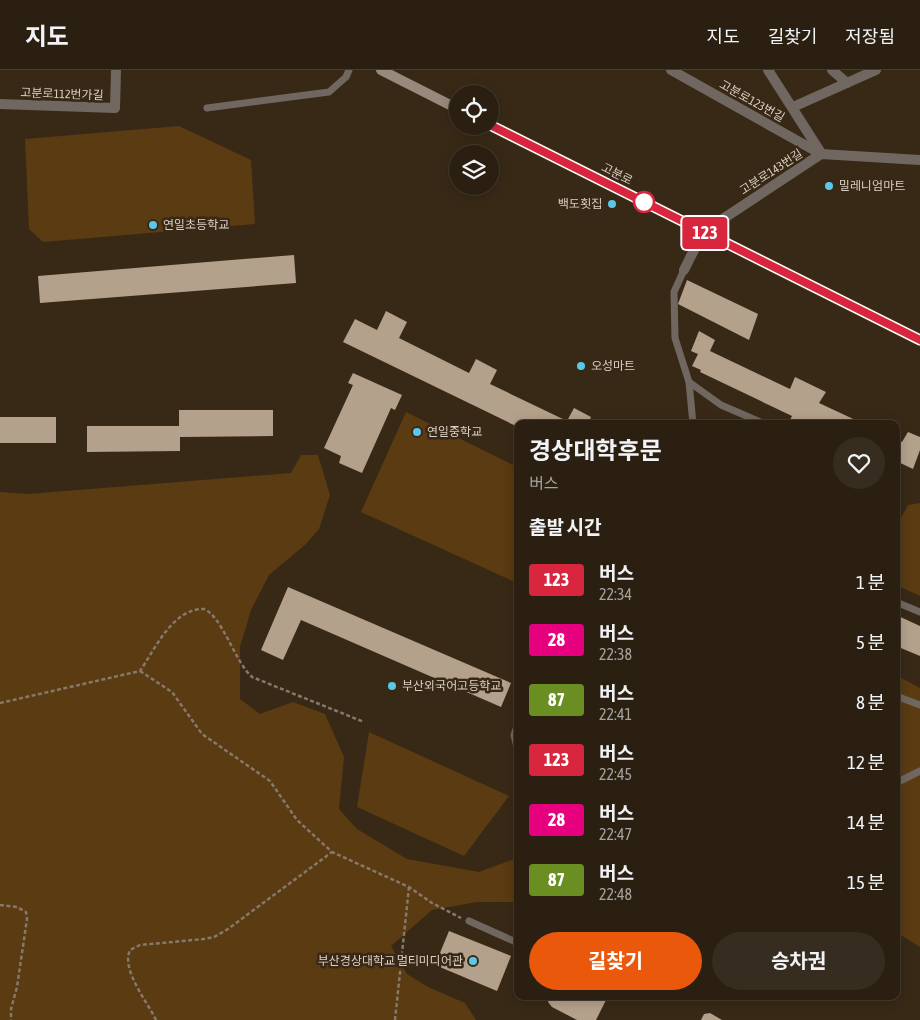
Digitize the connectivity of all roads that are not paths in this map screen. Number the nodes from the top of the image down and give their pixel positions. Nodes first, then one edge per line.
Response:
1 (116, 70) edge
2 (349, 70) edge
3 (381, 70) edge
4 (671, 70) edge
5 (768, 70) edge
6 (832, 70) edge
7 (876, 70) edge
8 (847, 83) junction
9 (0, 104) edge
10 (449, 104) edge
11 (792, 107) junction
12 (207, 108) dead end
13 (499, 130) edge
14 (821, 154) junction
15 (920, 160) edge
16 (703, 232) junction
17 (684, 270) joint
18 (920, 340) edge
19 (689, 382) junction
20 (694, 420) edge
21 (755, 420) edge
22 (900, 604) edge
23 (920, 612) edge
24 (900, 698) edge
25 (920, 705) edge
26 (920, 771) edge
27 (900, 781) edge
28 (469, 921) road end
29 (514, 941) edge

1 - 9 street, 고분로112번가길
2 - 12 lane
3 - 10 main road
4 - 14 street, 고분로123번길
5 - 11 street
6 - 8 street
7 - 8 street
8 - 11 street
11 - 14 street
13 - 16 main road, 고분로
14 - 15 street, 고분로143번길
14 - 16 street, 고분로143번길
16 - 17 street
16 - 18 main road, 고분로
17 - 19 lane
19 - 20 lane
19 - 21 lane
22 - 23 lane
24 - 25 lane
26 - 27 lane
28 - 29 lane

